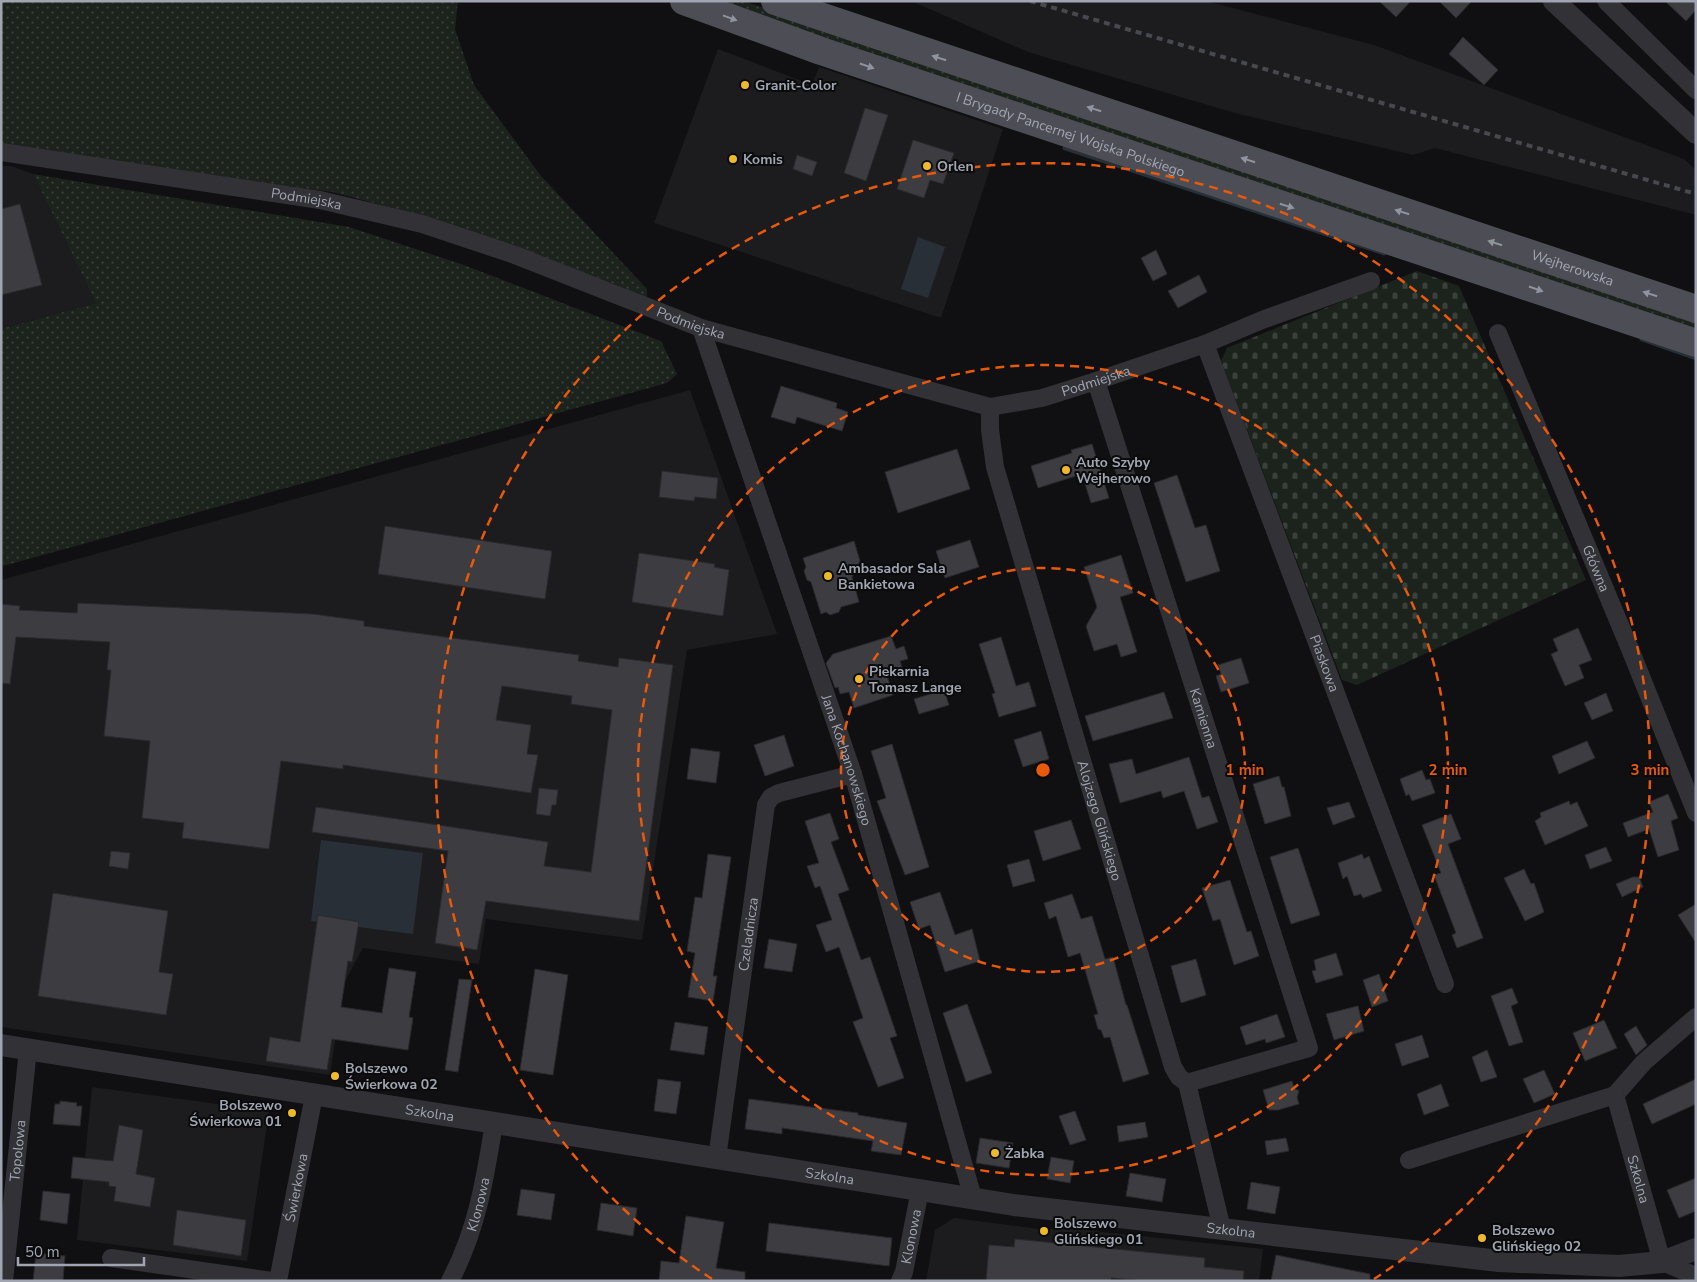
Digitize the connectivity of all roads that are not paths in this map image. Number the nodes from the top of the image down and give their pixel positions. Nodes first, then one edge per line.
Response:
1 (684, 1) edge
2 (775, 1) edge
3 (1554, 1) edge
4 (1606, 1) edge
5 (1696, 90) edge
6 (1696, 133) edge
7 (1, 152) edge
8 (1371, 281) dead end
9 (1696, 310) edge
10 (702, 328) junction
11 (1498, 333) dead end
12 (1696, 343) edge
13 (1205, 344) junction
14 (1096, 381) junction
15 (990, 407) junction
16 (853, 774) junction
17 (1695, 805) edge
18 (1445, 984) dead end
19 (1696, 1017) edge
20 (1, 1045) edge
21 (28, 1049) junction
22 (1187, 1083) junction
23 (314, 1095) junction
24 (1615, 1095) junction
25 (494, 1123) junction
26 (717, 1158) junction
27 (1409, 1160) dead end
28 (920, 1190) junction
29 (974, 1198) junction
30 (1222, 1229) junction
31 (1696, 1249) edge
32 (111, 1258) dead end
33 (1662, 1262) junction
34 (1696, 1276) edge
35 (4, 1281) edge
36 (272, 1281) edge
37 (278, 1281) edge
38 (450, 1281) edge
39 (900, 1281) edge

1 -> 12 main road, I Brygady Pancernej Wojska Polskiego
9 -> 2 main road, Wejherowska
3 - 6 street
4 - 5 street
7 - 10 street, Podmiejska
8 - 13 street, Podmiejska
10 - 15 street, Podmiejska
10 - 16 street, Jana Kochanowskiego
11 - 17 street, Główna
13 - 14 street, Podmiejska
13 - 18 street, Piaskowa
14 - 15 street, Podmiejska
14 - 22 street, Kamienna
15 - 22 street, Alojzego Glińskiego
16 - 26 street, Czeladnicza
16 - 29 street, Jana Kochanowskiego
19 - 24 street
20 - 21 street, Szkolna
21 - 23 street, Szkolna
21 - 35 street, Topolowa
22 - 30 street, Alojzego Glińskiego
23 - 25 street, Szkolna
23 - 37 street, Świerkowa
24 - 27 street
24 - 33 street, Szkolna
25 - 26 street, Szkolna
25 - 38 street, Klonowa
26 - 28 street, Szkolna
28 - 29 street, Szkolna
28 - 39 street, Klonowa
29 - 30 street, Szkolna
30 - 33 street, Szkolna
31 - 33 street, Szkolna
32 - 36 street
33 - 34 street

